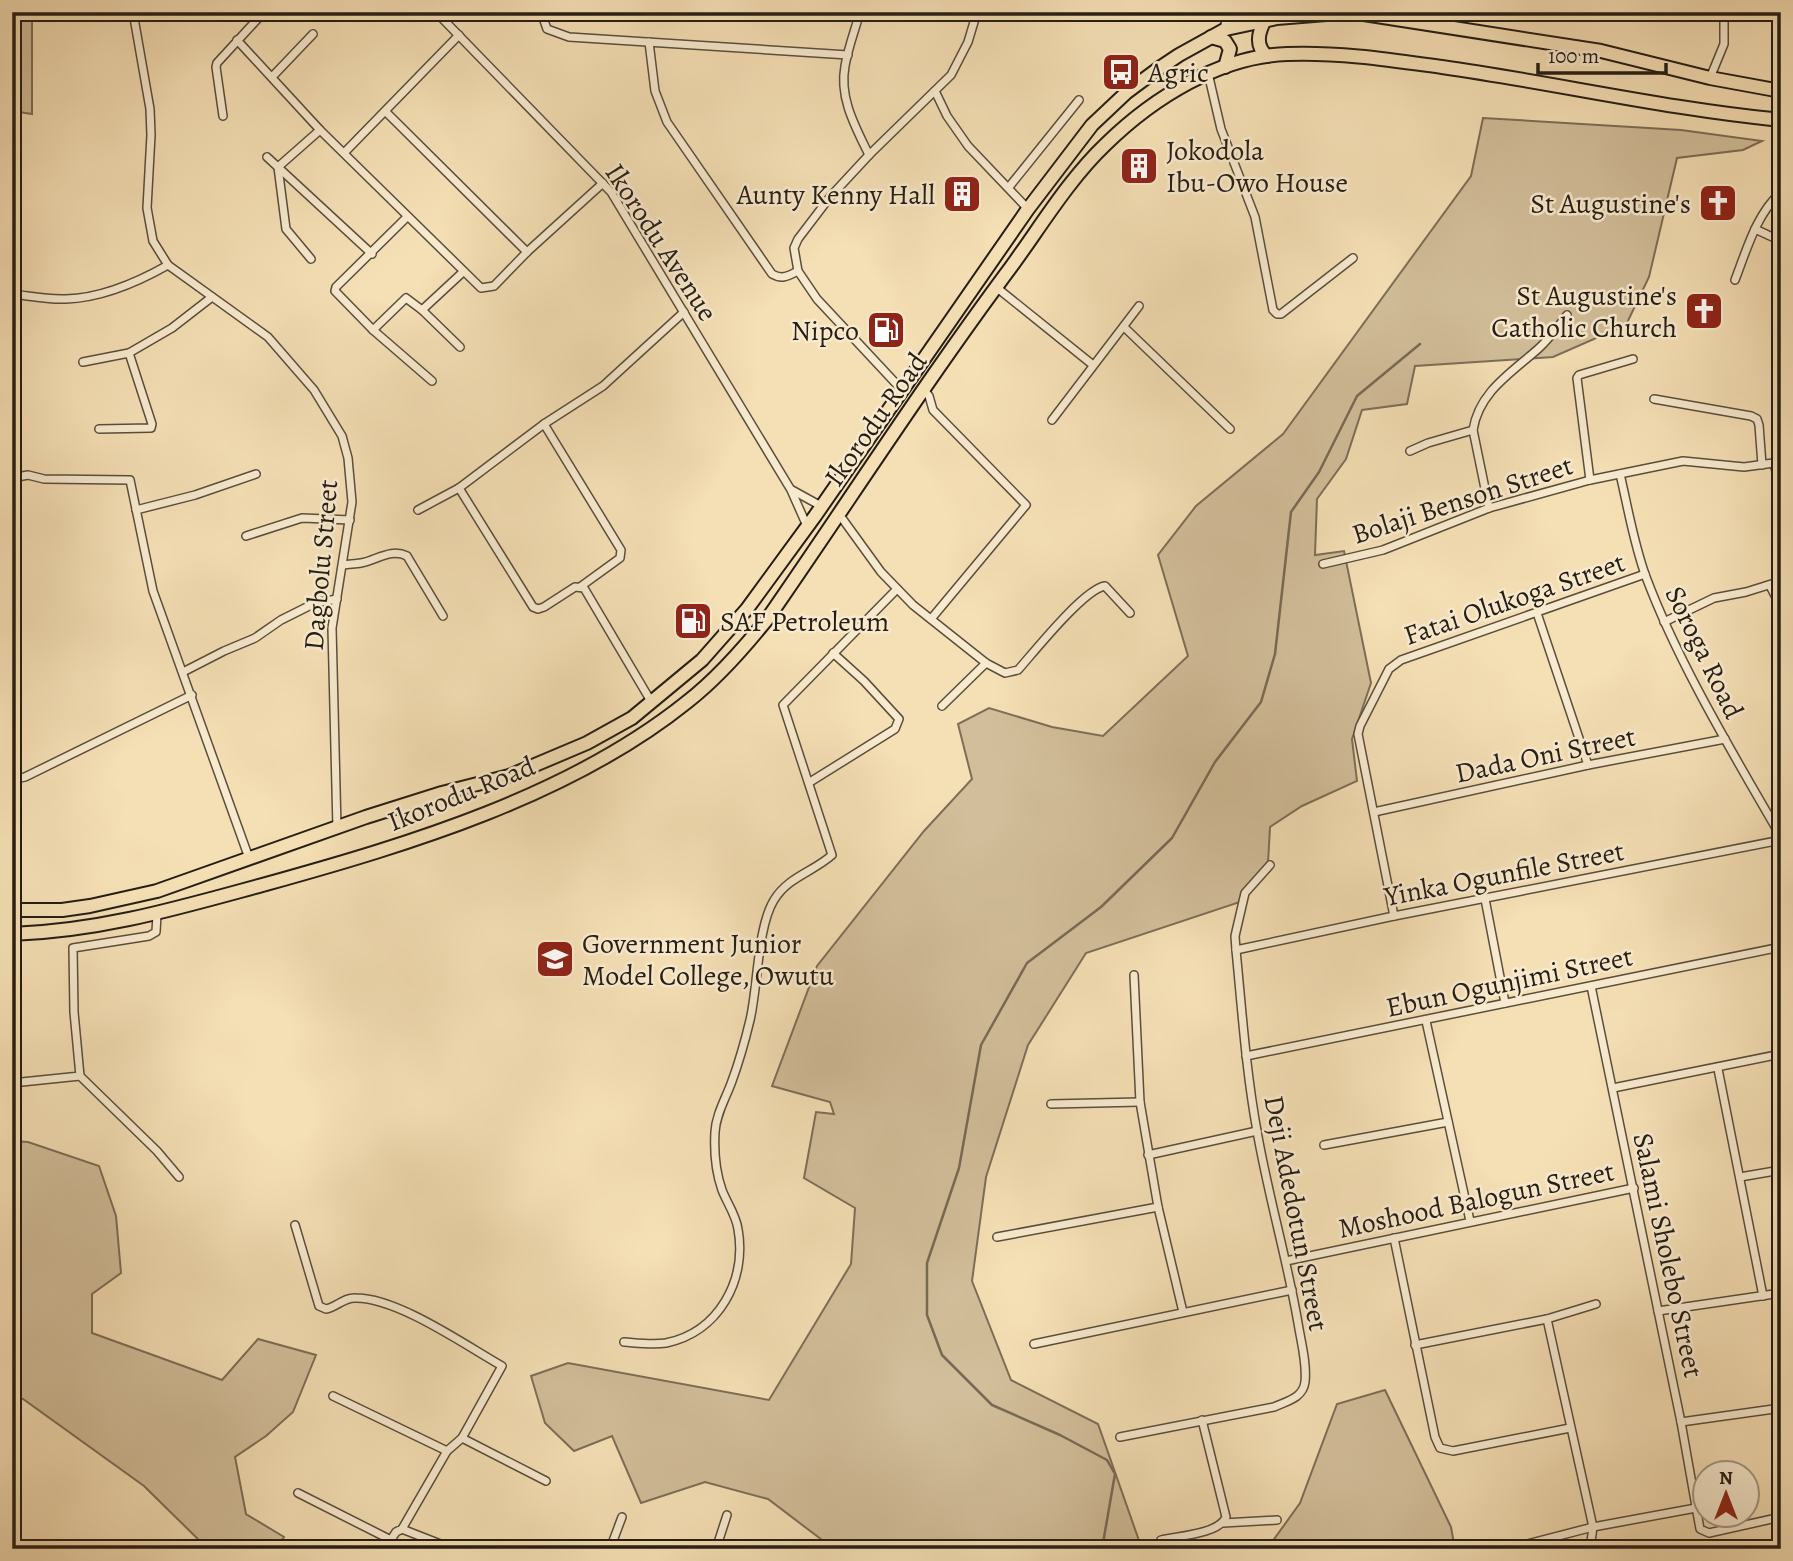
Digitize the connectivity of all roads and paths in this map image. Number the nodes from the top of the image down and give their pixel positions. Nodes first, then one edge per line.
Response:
1 (133, 12) edge
2 (264, 12) edge
3 (436, 12) edge
4 (541, 12) edge
5 (860, 12) edge
6 (977, 12) edge
7 (1226, 12) edge
8 (1351, 12) edge
9 (1724, 12) edge
10 (1344, 13) edge
11 (1265, 20) junction
12 (1226, 29) junction
13 (313, 34) dead end
14 (458, 35) junction
15 (1211, 37) junction
16 (237, 40) junction
17 (649, 42) junction
18 (848, 55) junction
19 (1267, 55) junction
20 (1225, 67) junction
21 (1208, 73) junction
22 (272, 77) junction
23 (1710, 78) junction
24 (935, 91) junction
25 (1781, 91) edge
26 (1079, 100) dead end
27 (386, 112) junction
28 (223, 116) dead end
29 (1781, 120) edge
30 (320, 130) junction
31 (345, 152) junction
32 (869, 155) junction
33 (267, 157) dead end
34 (278, 167) junction
35 (603, 183) junction
36 (1009, 187) junction
37 (1781, 192) edge
38 (1028, 209) junction
39 (407, 217) junction
40 (1755, 229) junction
41 (1781, 241) edge
42 (527, 252) junction
43 (372, 254) junction
44 (1353, 258) dead end
45 (311, 259) dead end
46 (168, 265) junction
47 (798, 271) junction
48 (463, 272) junction
49 (1735, 280) dead end
50 (996, 287) junction
51 (12, 294) edge
52 (212, 297) junction
53 (1139, 306) dead end
54 (422, 310) junction
55 (684, 312) junction
56 (1567, 315) dead end
57 (1124, 327) junction
58 (373, 330) junction
59 (460, 347) dead end
60 (129, 353) junction
61 (1633, 359) dead end
62 (83, 362) dead end
63 (1093, 365) junction
64 (432, 381) dead end
65 (902, 390) junction
66 (924, 390) junction
67 (1654, 399) dead end
68 (1052, 420) dead end
69 (544, 424) junction
70 (99, 429) dead end
71 (1230, 429) dead end
72 (1473, 430) junction
73 (1410, 451) dead end
74 (1777, 463) edge
75 (1762, 465) junction
76 (256, 474) dead end
77 (1620, 474) junction
78 (12, 478) edge
79 (1590, 480) junction
80 (458, 488) junction
81 (1781, 488) edge
82 (791, 490) junction
83 (821, 506) junction
84 (1489, 508) junction
85 (136, 510) junction
86 (418, 510) dead end
87 (838, 514) junction
88 (350, 520) junction
89 (807, 526) junction
90 (246, 536) dead end
91 (1323, 564) dead end
92 (343, 565) junction
93 (1645, 575) junction
94 (1781, 580) edge
95 (1770, 586) junction
96 (580, 587) junction
97 (897, 589) junction
98 (337, 599) junction
99 (1781, 607) edge
100 (1130, 612) dead end
101 (1537, 612) junction
102 (443, 616) dead end
103 (930, 619) junction
104 (1664, 622) junction
105 (833, 653) junction
106 (986, 663) junction
107 (183, 672) junction
108 (192, 695) junction
109 (652, 703) junction
110 (942, 706) dead end
111 (1726, 739) junction
112 (1588, 765) junction
113 (12, 780) edge
114 (810, 782) junction
115 (1374, 812) junction
116 (337, 828) junction
117 (1781, 838) edge
118 (249, 858) junction
119 (1270, 865) dead end
120 (1485, 899) junction
121 (12, 910) edge
122 (157, 914) junction
123 (1394, 916) junction
124 (12, 934) edge
125 (1781, 947) edge
126 (1236, 950) junction
127 (1134, 975) dead end
128 (1591, 986) junction
129 (1504, 1003) junction
130 (1426, 1021) junction
131 (1781, 1054) edge
132 (1246, 1056) junction
133 (1718, 1069) junction
134 (80, 1076) junction
135 (12, 1083) edge
136 (1613, 1088) junction
137 (1140, 1102) junction
138 (1051, 1104) dead end
139 (1448, 1122) junction
140 (1257, 1131) junction
141 (1324, 1145) dead end
142 (1148, 1155) junction
143 (1781, 1170) edge
144 (179, 1177) dead end
145 (1741, 1177) junction
146 (1634, 1188) junction
147 (1158, 1207) junction
148 (1470, 1221) junction
149 (295, 1225) dead end
150 (997, 1237) dead end
151 (1394, 1238) junction
152 (1286, 1261) junction
153 (1292, 1290) junction
154 (1781, 1293) edge
155 (1763, 1296) junction
156 (1596, 1304) dead end
157 (1658, 1311) junction
158 (1183, 1312) junction
159 (1546, 1319) junction
160 (624, 1342) dead end
161 (1034, 1344) dead end
162 (1415, 1345) junction
163 (333, 1396) dead end
164 (1781, 1408) edge
165 (1202, 1420) junction
166 (1681, 1422) junction
167 (1570, 1428) junction
168 (461, 1437) junction
169 (1120, 1437) dead end
170 (447, 1451) junction
171 (547, 1481) dead end
172 (1692, 1485) edge
173 (298, 1493) dead end
174 (1692, 1509) edge
175 (727, 1515) dead end
176 (622, 1517) dead end
177 (1781, 1517) edge
178 (1277, 1520) dead end
179 (1762, 1521) edge
180 (1223, 1523) junction
181 (1594, 1527) junction
182 (402, 1529) junction
183 (1700, 1530) edge
184 (1722, 1530) edge
185 (391, 1540) junction
186 (1161, 1540) dead end
187 (385, 1549) edge
188 (453, 1549) edge
189 (610, 1549) edge
190 (716, 1549) edge
191 (1508, 1549) edge
192 (1590, 1549) edge

1 - 46 street, Dagbolu Street
2 - 16 street
3 - 14 street, Ikorodu Avenue
4 - 17 street
5 - 18 street
6 - 24 street
7 - 12 street
8 - 10 highway, Ikorodu Road
8 - 23 highway, Ikorodu Road
9 - 23 street
10 - 11 highway, Ikorodu Road
11 - 12 highway, Ikorodu Road
11 - 19 highway
12 - 15 highway, Ikorodu Road
13 - 22 street
14 - 27 street
14 - 35 street, Ikorodu Avenue
15 - 20 highway
15 - 38 highway, Ikorodu Road
16 - 22 street
16 - 28 street
17 - 18 street
17 - 47 street
18 - 32 street
19 - 20 highway, Ikorodu Road
19 - 29 highway, Ikorodu Road
20 - 21 highway, Ikorodu Road
21 - 44 street
21 - 50 highway, Ikorodu Road
22 - 30 street
23 - 25 highway, Ikorodu Road
24 - 32 street
24 - 36 street
26 - 36 street
27 - 31 street
27 - 42 street
30 - 31 street
30 - 34 street
31 - 39 street
32 - 47 street
33 - 34 street
34 - 43 street
34 - 45 street
35 - 42 street
35 - 55 street, Ikorodu Avenue
36 - 38 street
37 - 40 street
38 - 65 highway, Ikorodu Road
39 - 43 street
39 - 48 street
40 - 41 street
40 - 49 street
42 - 48 street
43 - 58 street
46 - 51 street
46 - 52 street, Dagbolu Street
47 - 65 street
48 - 54 street
50 - 63 street
50 - 66 highway, Ikorodu Road
52 - 60 street
52 - 88 street, Dagbolu Street
53 - 57 street
54 - 58 street
54 - 59 street
55 - 69 street
55 - 82 street, Ikorodu Avenue
56 - 72 street
57 - 63 street
57 - 71 street
58 - 64 street
60 - 62 street
60 - 70 street
61 - 79 street
63 - 68 street
65 - 83 highway, Ikorodu Road
66 - 87 highway, Ikorodu Road
66 - 103 street
67 - 75 street
69 - 80 street
69 - 96 street
72 - 73 street
72 - 84 street
74 - 75 street, Bolaji Benson Street
74 - 81 street
75 - 77 street, Bolaji Benson Street
76 - 85 street
77 - 79 street, Bolaji Benson Street
77 - 93 street, Soroga Road
78 - 85 street
79 - 84 street, Bolaji Benson Street
80 - 86 street
80 - 96 street
82 - 83 street
82 - 89 street, Ikorodu Avenue
83 - 89 highway, Ikorodu Road
84 - 91 street, Bolaji Benson Street
85 - 107 street
87 - 97 street
87 - 122 highway, Ikorodu Road
88 - 90 street
88 - 92 street, Dagbolu Street
89 - 109 highway, Ikorodu Road
92 - 98 street, Dagbolu Street
92 - 102 street
93 - 101 street, Fatai Olukoga Street
93 - 104 street, Soroga Road
94 - 95 street
95 - 99 street
95 - 104 street
96 - 109 street
97 - 103 street
97 - 105 street
98 - 107 street
98 - 116 street, Dagbolu Street
100 - 106 street
101 - 112 street
101 - 115 street, Fatai Olukoga Street
103 - 106 street
104 - 111 street, Soroga Road
105 - 114 street
105 - 114 street
106 - 110 street
107 - 108 street
108 - 113 street
108 - 118 street
109 - 116 highway, Ikorodu Road
111 - 112 street, Dada Oni Street
111 - 117 street, Soroga Road
112 - 115 street, Dada Oni Street
114 - 160 street
115 - 123 street, Fatai Olukoga Street
116 - 118 highway, Ikorodu Road
117 - 120 street, Yinka Ogunfile Street
118 - 121 highway, Ikorodu Road
119 - 126 street, Deji Adedotun Street
120 - 123 street, Yinka Ogunfile Street
120 - 129 street
122 - 124 highway, Ikorodu Road
122 - 134 street
123 - 126 street, Yinka Ogunfile Street
125 - 128 street, Ebun Ogunjimi Street
126 - 132 street, Deji Adedotun Street
127 - 137 street
128 - 129 street, Ebun Ogunjimi Street
128 - 136 street, Salami Sholebo Street
129 - 130 street, Ebun Ogunjimi Street
130 - 132 street, Ebun Ogunjimi Street
130 - 139 street
131 - 133 street
132 - 140 street, Deji Adedotun Street
133 - 136 street
133 - 145 street
134 - 135 street
134 - 144 street
136 - 146 street, Salami Sholebo Street
137 - 138 street
137 - 142 street
139 - 141 street
139 - 148 street
140 - 142 street
140 - 152 street, Deji Adedotun Street
142 - 147 street
143 - 145 street
145 - 155 street
146 - 148 street, Moshood Balogun Street
146 - 157 street, Salami Sholebo Street
147 - 150 street
147 - 158 street
148 - 151 street, Moshood Balogun Street
149 - 168 street
151 - 152 street, Moshood Balogun Street
151 - 162 street
152 - 153 street, Deji Adedotun Street
153 - 158 street
153 - 165 street, Deji Adedotun Street
154 - 155 street
155 - 157 street
156 - 159 street
157 - 166 street, Salami Sholebo Street
158 - 161 street
159 - 162 street
159 - 167 street
159 - 181 street
162 - 167 street
163 - 170 street
164 - 166 street
165 - 169 street, Deji Adedotun Street
165 - 180 street
166 - 172 street, Salami Sholebo Street
167 - 181 street
168 - 170 street
168 - 171 street
170 - 182 street
173 - 185 street
174 - 181 street
175 - 190 street
176 - 189 street
177 - 179 street, Salami Sholebo Street
178 - 180 street
180 - 186 street
181 - 191 street
181 - 192 street
182 - 185 street
182 - 188 street
183 - 184 street, Salami Sholebo Street
185 - 187 street

